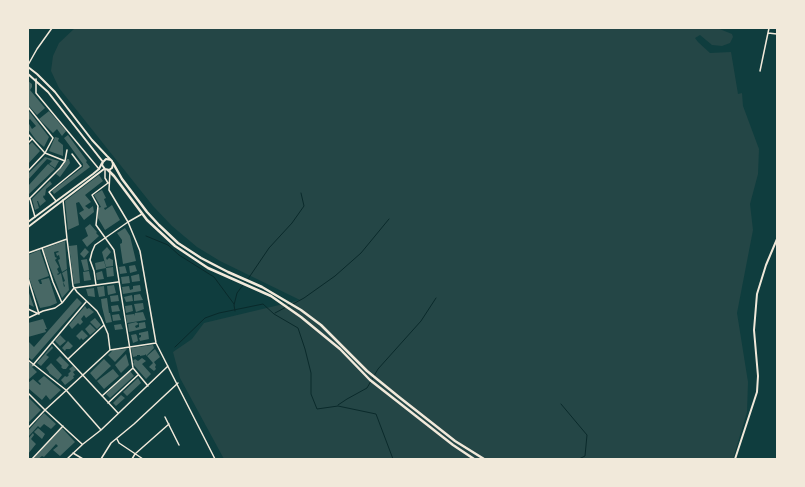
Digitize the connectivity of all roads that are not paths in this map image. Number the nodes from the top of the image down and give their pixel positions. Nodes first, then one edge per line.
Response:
1 (52, 28) edge
2 (769, 28) edge
3 (768, 33) junction
4 (777, 34) edge
5 (28, 66) edge
6 (760, 71) dead end
7 (28, 74) edge
8 (36, 79) junction
9 (28, 107) edge
10 (28, 134) edge
11 (32, 139) junction
12 (28, 143) edge
13 (67, 150) dead end
14 (46, 153) junction
15 (72, 154) dead end
16 (65, 161) junction
17 (112, 161) junction
18 (102, 162) junction
19 (99, 169) junction
20 (107, 170) junction
21 (28, 171) edge
22 (108, 183) junction
23 (29, 199) edge
24 (63, 200) junction
25 (56, 201) junction
26 (142, 214) junction
27 (34, 218) junction
28 (28, 222) edge
29 (128, 222) junction
30 (28, 227) edge
31 (106, 238) junction
32 (67, 239) junction
33 (777, 239) edge
34 (42, 248) junction
35 (28, 254) edge
36 (28, 278) edge
37 (118, 282) junction
38 (96, 285) junction
39 (74, 288) junction
40 (86, 302) junction
41 (62, 303) junction
42 (28, 309) edge
43 (39, 314) junction
44 (28, 318) edge
45 (104, 324) junction
46 (52, 342) junction
47 (156, 343) junction
48 (130, 347) junction
49 (110, 350) junction
50 (68, 359) junction
51 (28, 360) edge
52 (34, 364) junction
53 (168, 366) junction
54 (133, 368) junction
55 (83, 375) junction
56 (138, 375) junction
57 (178, 384) junction
58 (148, 386) junction
59 (66, 390) junction
60 (28, 393) edge
61 (102, 396) junction
62 (108, 402) junction
63 (45, 410) junction
64 (118, 413) junction
65 (165, 417) dead end
66 (169, 424) junction
67 (63, 426) junction
68 (28, 428) edge
69 (101, 430) junction
70 (117, 440) junction
71 (83, 444) junction
72 (179, 445) dead end
73 (73, 452) junction
74 (135, 454) junction
75 (32, 459) edge
76 (67, 459) edge
77 (83, 459) edge
78 (101, 459) edge
79 (132, 459) edge
80 (143, 459) edge
81 (215, 459) edge
82 (474, 459) edge
83 (484, 459) edge
84 (735, 459) edge

1 - 5 street
2 - 3 street
3 - 4 street
3 - 6 street
5 - 17 main road
7 - 8 main road
8 - 18 main road
8 - 19 street
9 - 14 street
10 - 11 street
11 - 12 street
11 - 14 street
13 - 16 street
14 - 16 street
14 - 21 street
15 - 25 street
16 - 23 street
17 - 18 main road
17 - 20 main road
17 - 83 highway
18 - 19 main road
18 - 20 main road
19 - 25 main road
20 - 22 street
20 - 22 street
20 - 24 main road
20 - 26 highway
22 - 29 street
22 - 31 street
23 - 27 street
24 - 30 main road
24 - 32 street
25 - 27 main road
26 - 29 street
26 - 82 highway
27 - 28 main road
29 - 31 street
29 - 47 street
31 - 37 street
31 - 38 street
32 - 34 street
32 - 39 street
33 - 84 main road
34 - 35 street
34 - 41 street
36 - 43 street
37 - 38 street
37 - 48 street
38 - 39 street
39 - 40 street
39 - 41 street
40 - 45 street
40 - 46 street
41 - 43 street
42 - 43 street
43 - 44 street
45 - 49 street
45 - 50 street
46 - 50 street
46 - 52 street
47 - 48 street
47 - 53 street
48 - 49 street
48 - 54 street
49 - 55 street
50 - 55 street
51 - 52 street
52 - 59 street
53 - 57 street
53 - 58 street
54 - 56 street
54 - 61 street
55 - 59 street
55 - 61 street
56 - 58 street
56 - 62 street
57 - 70 street
57 - 81 street
58 - 64 street
59 - 63 street
59 - 69 street
60 - 63 street
61 - 62 street
62 - 64 street
63 - 67 street
63 - 68 street
64 - 69 street
65 - 66 street
66 - 72 street
66 - 74 street
67 - 71 street
67 - 75 street
69 - 71 street
70 - 74 street
70 - 78 street
71 - 73 street
73 - 76 street
73 - 77 street
74 - 79 street
74 - 80 street

